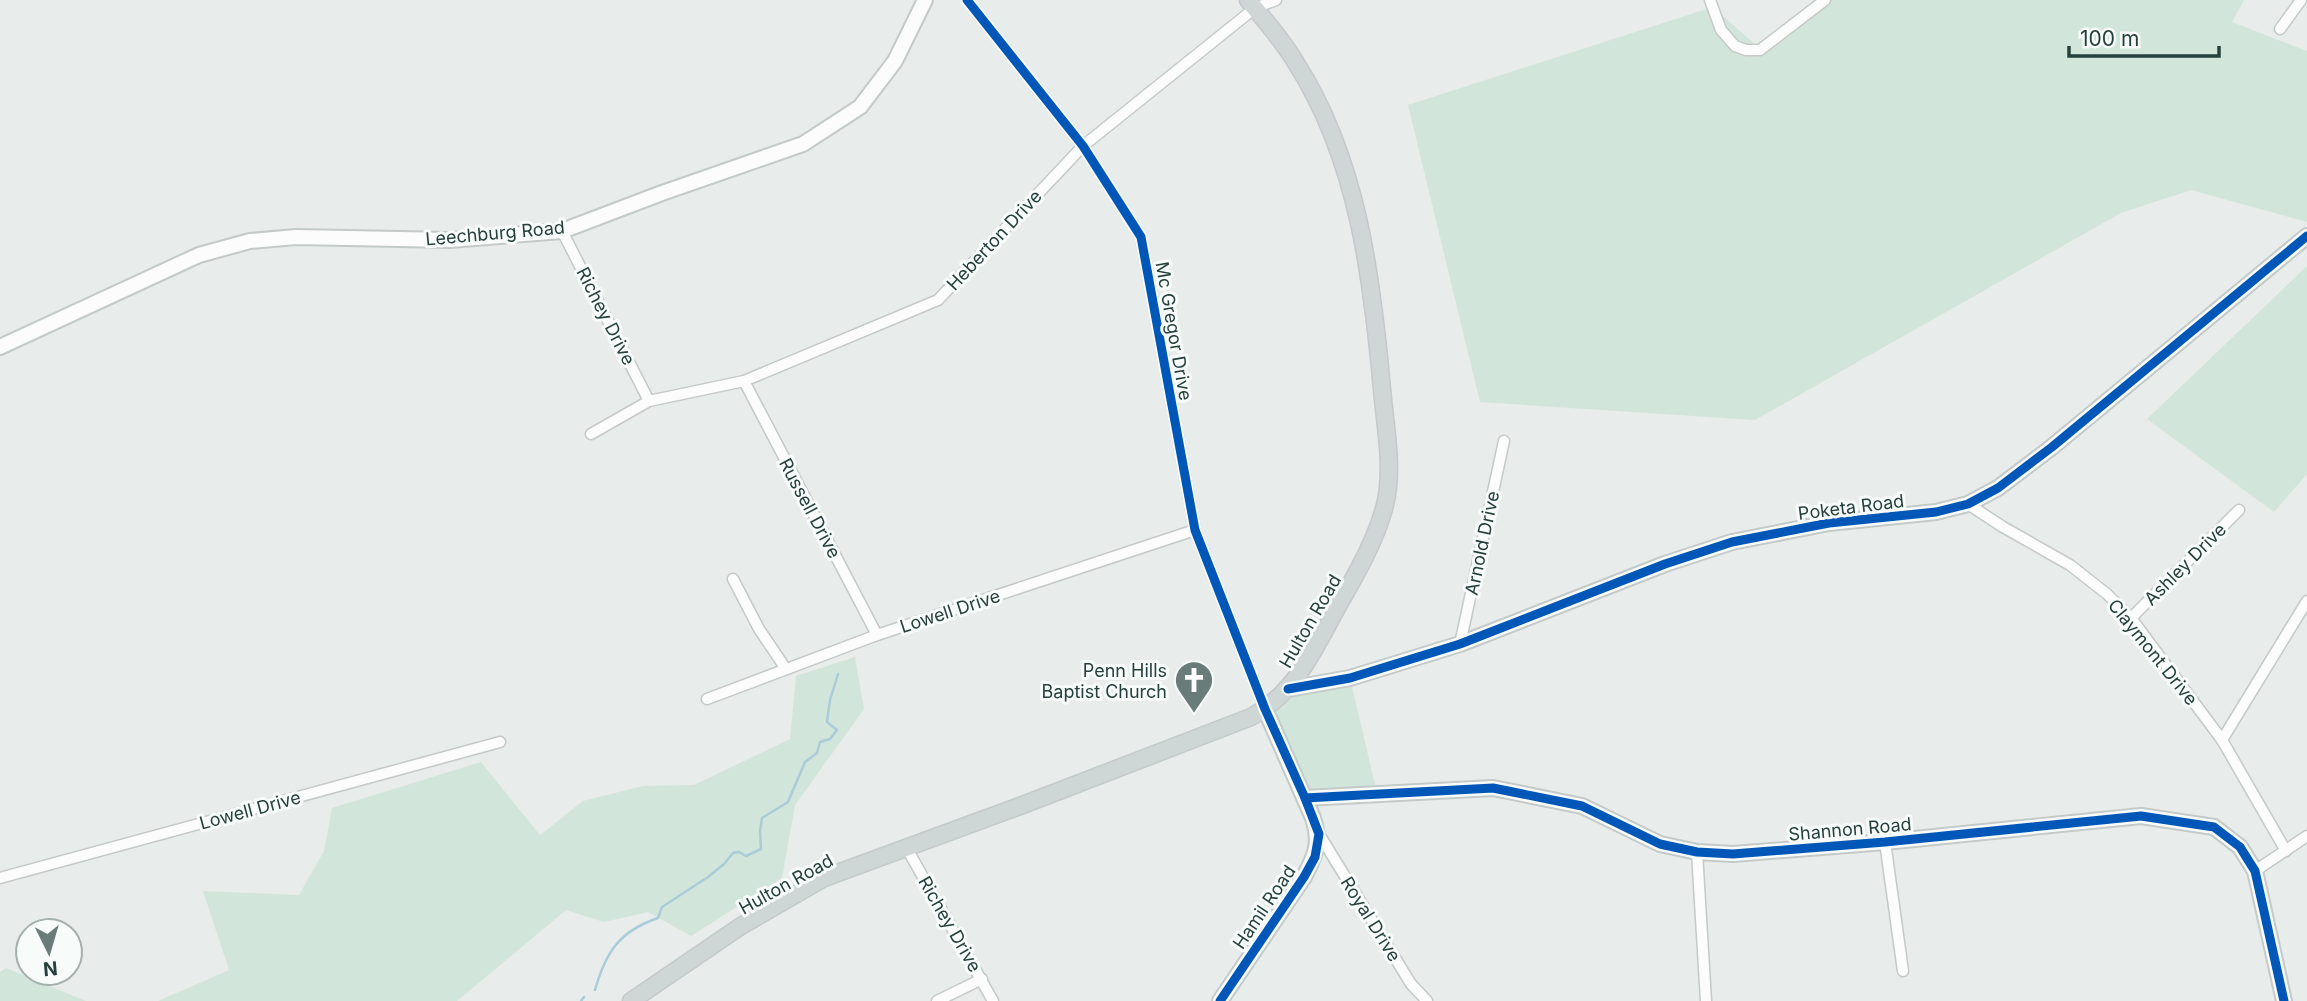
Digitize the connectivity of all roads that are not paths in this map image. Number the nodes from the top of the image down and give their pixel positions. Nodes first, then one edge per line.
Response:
1 (925, 0) edge
2 (967, 0) edge
3 (1276, 0) edge
4 (1710, 0) edge
5 (1825, 0) edge
6 (2301, 0) edge
7 (1252, 4) edge
8 (2280, 29) dead end
9 (1083, 146) junction
10 (562, 231) junction
11 (2307, 236) edge
12 (0, 347) edge
13 (744, 381) junction
14 (649, 401) junction
15 (591, 434) dead end
16 (1504, 441) dead end
17 (1968, 504) junction
18 (2239, 510) dead end
19 (1195, 530) junction
20 (733, 579) dead end
21 (2307, 601) edge
22 (2131, 618) junction
23 (877, 635) junction
24 (1460, 645) junction
25 (786, 669) junction
26 (1288, 689) junction
27 (707, 699) dead end
28 (1265, 709) junction
29 (2222, 740) junction
30 (500, 742) dead end
31 (1305, 798) junction
32 (1319, 834) junction
33 (2307, 836) edge
34 (1885, 842) junction
35 (906, 847) junction
36 (2286, 850) junction
37 (1697, 852) junction
38 (2255, 871) junction
39 (0, 878) edge
40 (1903, 971) dead end
41 (982, 979) junction
42 (631, 1001) edge
43 (937, 1001) edge
44 (993, 1001) edge
45 (1220, 1001) edge
46 (1427, 1001) edge
47 (1706, 1001) edge
48 (2284, 1001) edge

1 - 10 street, Leechburg Road
2 - 9 street, Mc Gregor Drive
3 - 7 street, Heberton Drive
4 - 5 street
6 - 8 street
7 - 9 street, Heberton Drive
7 - 26 main road, Hulton Road
9 - 13 street, Heberton Drive
9 - 19 street, Mc Gregor Drive
10 - 12 street, Leechburg Road
10 - 14 street, Richey Drive
11 - 17 street, Poketa Road
13 - 14 street, Heberton Drive
13 - 23 street, Russell Drive
14 - 15 street, Heberton Drive
16 - 24 street, Arnold Drive
17 - 22 street, Claymont Drive
17 - 24 street, Poketa Road
18 - 22 street, Ashley Drive
19 - 23 street, Lowell Drive
19 - 28 street, Mc Gregor Drive
20 - 25 street
21 - 29 street
22 - 29 street, Claymont Drive
23 - 25 street, Lowell Drive
24 - 26 street, Poketa Road
25 - 27 street, Lowell Drive
26 - 28 main road, Hulton Road
28 - 31 street
28 - 35 main road, Hulton Road
29 - 36 street, Claymont Drive
30 - 39 street, Lowell Drive
31 - 32 street
31 - 37 street, Shannon Road
32 - 45 street, Hamil Road
32 - 46 street, Royal Drive
33 - 36 street
34 - 37 street, Shannon Road
34 - 38 street, Shannon Road
34 - 40 street
35 - 41 street, Richey Drive
35 - 42 main road, Hulton Road
36 - 38 street
37 - 47 street
38 - 48 street, Shannon Road
41 - 43 street
41 - 44 street, Richey Drive

